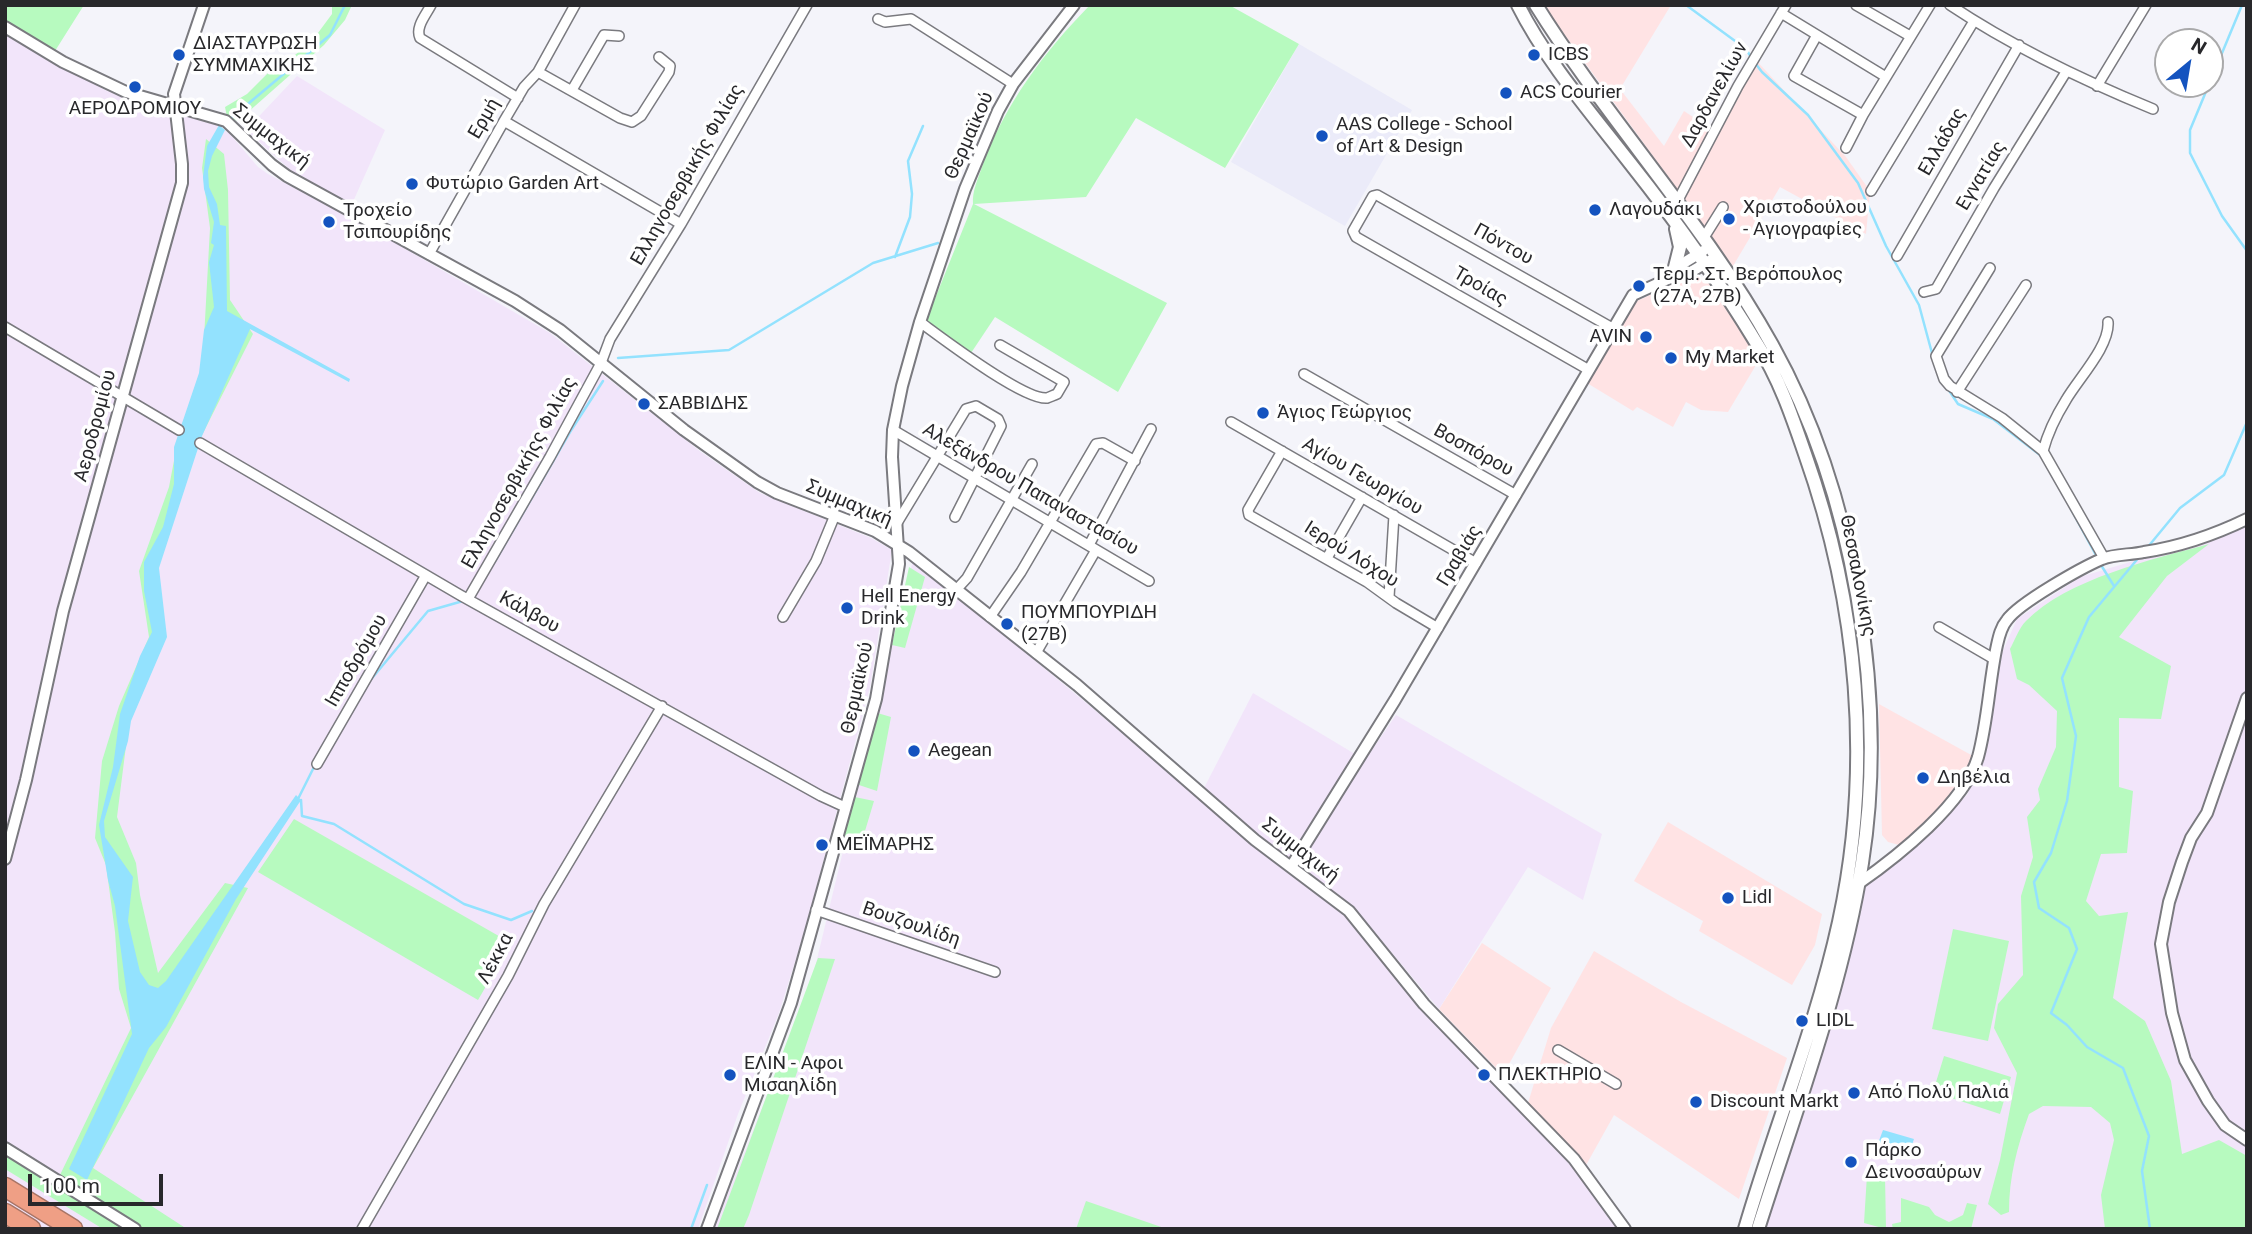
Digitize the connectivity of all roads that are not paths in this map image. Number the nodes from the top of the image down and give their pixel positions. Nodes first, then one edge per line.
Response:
1 (204, 5) edge
2 (431, 5) edge
3 (575, 5) edge
4 (807, 5) edge
5 (1074, 5) edge
6 (1518, 5) edge
7 (1536, 5) edge
8 (1856, 5) edge
9 (1930, 5) edge
10 (1950, 5) edge
11 (2146, 5) edge
12 (1784, 9) edge
13 (878, 19) dead end
14 (1974, 21) junction
15 (5, 27) edge
16 (1817, 35) junction
17 (620, 36) dead end
18 (1910, 36) junction
19 (2019, 45) junction
20 (659, 57) dead end
21 (538, 72) junction
22 (2066, 72) junction
23 (1886, 77) junction
24 (1013, 84) junction
25 (2097, 86) junction
26 (572, 90) junction
27 (517, 98) junction
28 (175, 108) junction
29 (2153, 109) dead end
30 (1863, 115) junction
31 (504, 121) junction
32 (1846, 148) dead end
33 (1871, 191) dead end
34 (1677, 202) junction
35 (1723, 206) dead end
36 (1672, 219) junction
37 (681, 223) junction
38 (1353, 235) joint
39 (1706, 252) junction
40 (429, 254) junction
41 (1897, 256) dead end
42 (1990, 268) dead end
43 (1672, 274) junction
44 (2026, 285) dead end
45 (1924, 292) dead end
46 (2108, 322) dead end
47 (920, 323) junction
48 (5, 327) edge
49 (1614, 329) junction
50 (1000, 345) dead end
51 (601, 363) junction
52 (1590, 370) junction
53 (1304, 374) dead end
54 (1957, 392) junction
55 (122, 396) junction
56 (1231, 422) dead end
57 (1151, 429) dead end
58 (179, 430) dead end
59 (893, 430) junction
60 (200, 443) dead end
61 (1282, 451) junction
62 (2043, 451) junction
63 (936, 456) junction
64 (1135, 461) junction
65 (1032, 464) dead end
66 (975, 478) junction
67 (1517, 495) junction
68 (1362, 497) junction
69 (1012, 499) junction
70 (835, 515) junction
71 (1394, 515) junction
72 (955, 516) dead end
73 (2247, 519) edge
74 (1050, 522) junction
75 (897, 523) junction
76 (899, 545) junction
77 (1093, 547) junction
78 (1326, 558) junction
79 (2104, 558) junction
80 (1476, 563) junction
81 (426, 575) junction
82 (1149, 581) dead end
83 (956, 590) junction
84 (1389, 597) junction
85 (468, 599) junction
86 (783, 617) dead end
87 (990, 617) junction
88 (1939, 627) dead end
89 (1438, 628) junction
90 (1035, 653) junction
91 (1994, 659) junction
92 (2247, 698) edge
93 (662, 706) junction
94 (317, 764) dead end
95 (845, 807) junction
96 (5, 859) edge
97 (1291, 867) junction
98 (1857, 884) junction
99 (816, 910) junction
100 (995, 972) dead end
101 (1558, 1050) dead end
102 (1616, 1084) dead end
103 (2247, 1140) edge
104 (5, 1148) edge
105 (5, 1187) edge
106 (5, 1213) edge
107 (31, 1229) edge
108 (73, 1229) edge
109 (135, 1229) edge
110 (362, 1229) edge
111 (707, 1229) edge
112 (1625, 1229) edge
113 (1745, 1229) edge
114 (1758, 1229) edge

1 - 28 street, Αεροδρομίου
2 - 27 street
3 - 21 street, Ερμή
4 - 37 street, Ελληνοσερβικής Φιλίας
5 - 24 street, Θερμαϊκού
6 - 36 main road, Θεσσαλονίκης
7 - 34 main road, Θεσσαλονίκης
8 - 18 street
9 - 18 street
10 - 14 street
11 - 25 street
12 - 16 street
12 - 34 street, Δαρδανελίων
13 - 24 street
14 - 19 street
14 - 33 street
15 - 28 street, Συμμαχική
16 - 23 street
16 - 30 street
17 - 26 street
18 - 23 street
19 - 22 street
19 - 41 street, Ελλάδας
20 - 26 street
21 - 26 street
21 - 27 street, Ερμή
22 - 25 street
22 - 45 street, Εγνατίας
23 - 30 street
24 - 47 street, Θερμαϊκού
25 - 29 street
27 - 31 street, Ερμή
28 - 40 street, Συμμαχική
28 - 55 street, Αεροδρομίου
30 - 32 street
31 - 37 street
31 - 40 street, Ερμή
34 - 39 main road, Θεσσαλονίκης
35 - 39 street
36 - 39 main road, Θεσσαλονίκης
36 - 43 main road
37 - 51 street, Ελληνοσερβικής Φιλίας
38 - 49 street, Πόντου
38 - 52 street, Τροίας
39 - 43 street, Γραβιάς
39 - 98 main road, Θεσσαλονίκης
39 - 113 main road, Θεσσαλονίκης
40 - 51 street, Συμμαχική
42 - 54 street
43 - 49 street, Γραβιάς
44 - 54 street
46 - 62 street
47 - 50 street
47 - 59 street, Θερμαϊκού
48 - 55 street
49 - 52 street, Γραβιάς
51 - 70 street, Συμμαχική
51 - 85 street, Ελληνοσερβικήςς Φιλίας
52 - 67 street, Γραβιάς
53 - 67 street, Βοσπόρου
54 - 62 street
55 - 58 street
55 - 96 street, Αεροδρομίου
56 - 61 street, Αγίου Γεωργίου
57 - 64 street
59 - 63 street, Αλεξάνδρου Παπαναστασίου
59 - 75 street, Θερμαϊκού
60 - 81 street, Κάλβου
61 - 68 street, Αγίου Γεωργίου
61 - 78 street, Ιερού Λόχου
62 - 79 street
63 - 66 street, Αλεξάνδρου Παπαναστασίου
63 - 66 street
63 - 75 street
64 - 74 street
64 - 77 street
65 - 69 street
66 - 69 street, Αλεξάνδρου Παπαναστασίου
66 - 72 street
67 - 80 street, Γραβιάς
68 - 71 street, Αγίου Γεωργίου
68 - 78 street
69 - 74 street, Αλεξάνδρου Παπαναστασίου
69 - 83 street
70 - 76 street, Συμμαχική
70 - 86 street
71 - 80 street, Αγίου Γεωργίου
71 - 84 street
73 - 79 street
74 - 77 street, Αλεξάνδρου Παπαναστασίου
74 - 87 street
75 - 76 street, Θερμαϊκού
76 - 83 street, Συμμαχική
76 - 95 street, Θερμαϊκού
77 - 82 street, Αλεξάνδρου Παπαναστασίου
77 - 90 street
78 - 84 street, Ιερού Λόχου
79 - 91 street
80 - 89 street, Γραβιάς
81 - 85 street, Κάλβου
81 - 94 street, Ιπποδρόμου
83 - 87 street, Συμμαχική
84 - 89 street, Ιερού Λόχου
85 - 93 street, Κάλβου
87 - 90 street, Συμμαχική
88 - 91 street
89 - 97 street, Γραβιάς
90 - 97 street, Συμμαχική
91 - 98 street
92 - 103 street
93 - 95 street, Κάλβου
93 - 110 street, Λέκκα
95 - 99 street, Θερμαϊκού
97 - 112 street, Συμμαχική
98 - 114 main road, Θεσσαλονίκης
99 - 100 street, Βουζουλίδη
99 - 111 street, Θερμαϊκού
101 - 102 street
104 - 109 street
105 - 108 highway
106 - 107 highway

